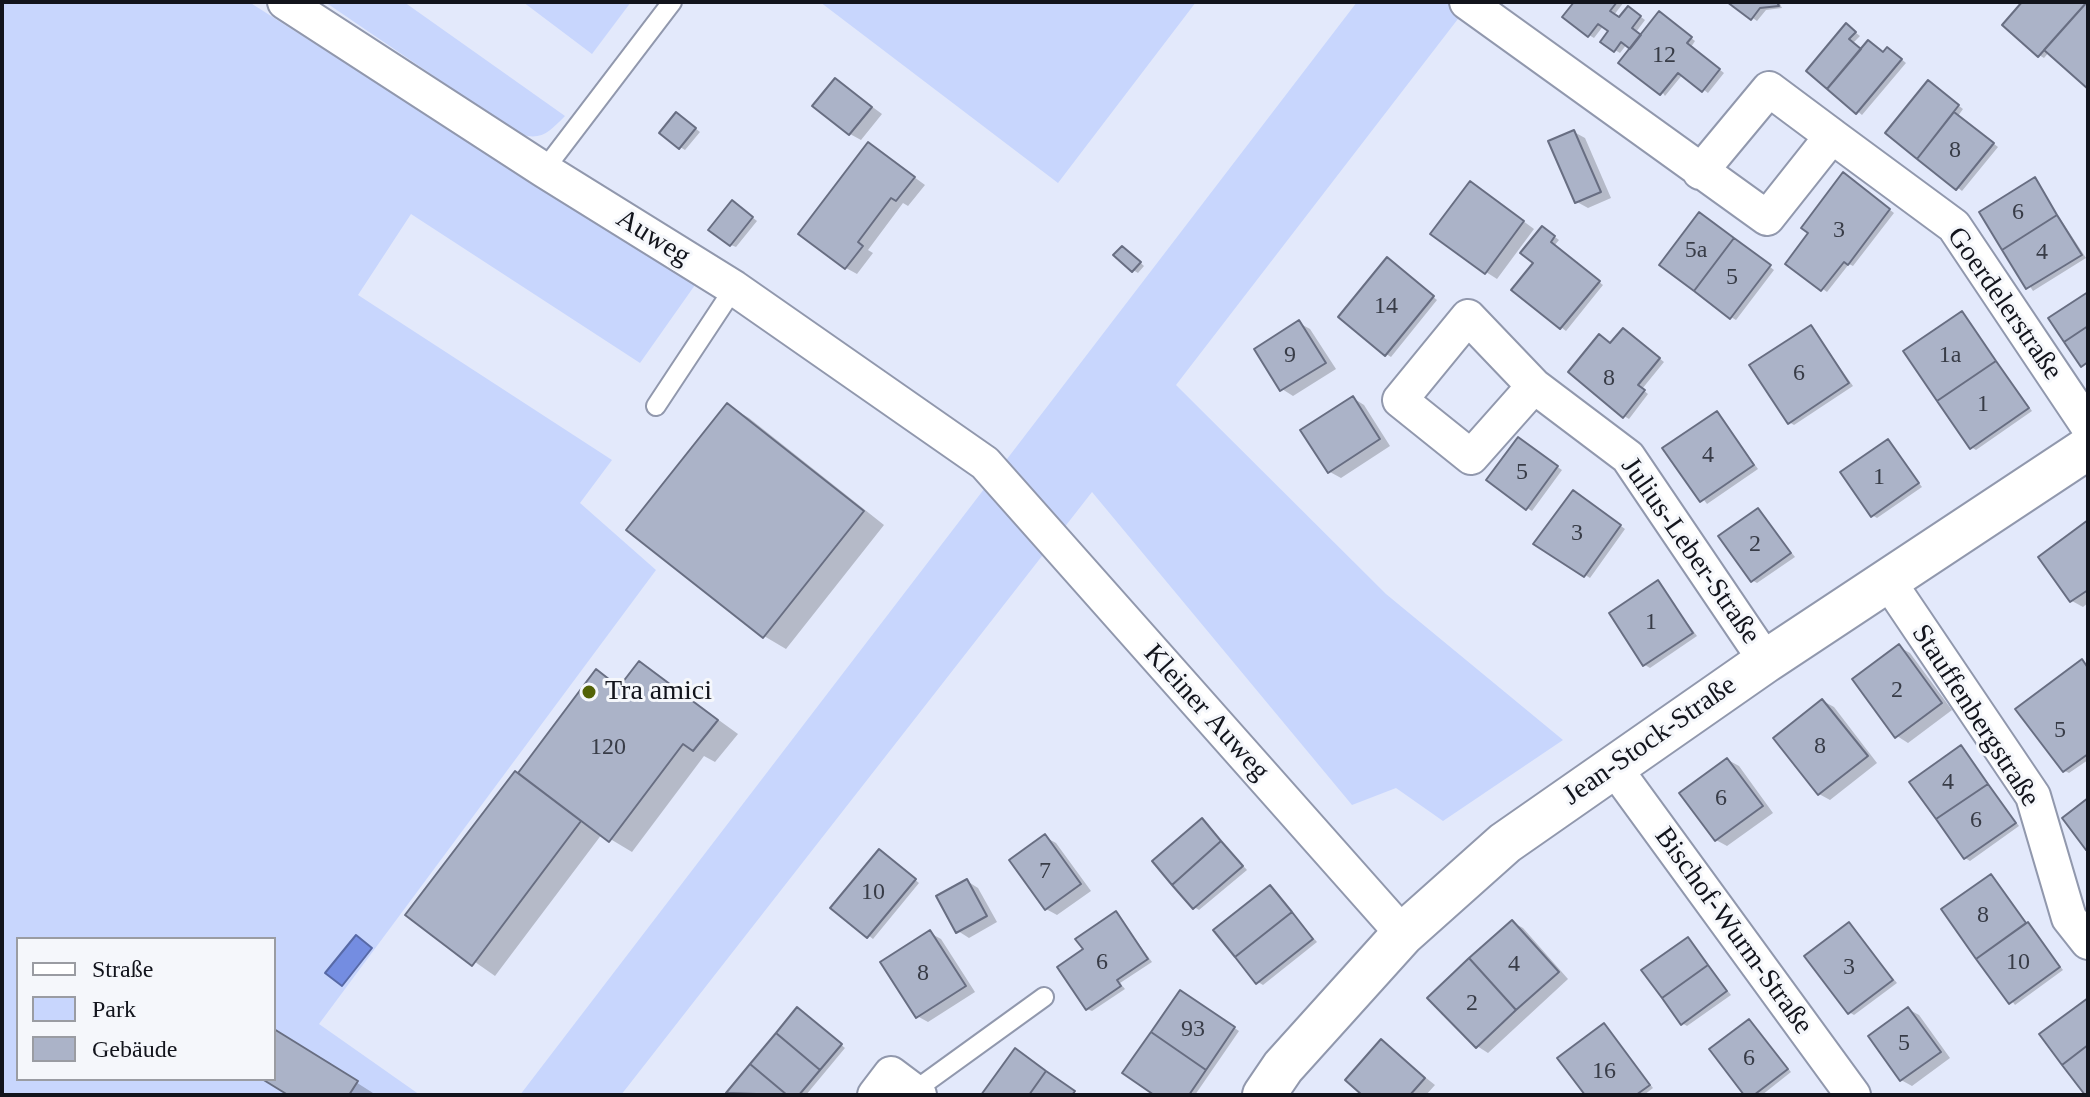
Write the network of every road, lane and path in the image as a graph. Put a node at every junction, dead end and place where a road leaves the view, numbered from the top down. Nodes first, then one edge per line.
1 (285, 2) edge
2 (672, 2) edge
3 (1467, 2) edge
4 (1832, 136) junction
5 (544, 170) junction
6 (1700, 172) junction
7 (734, 288) junction
8 (1534, 386) dead end
9 (656, 406) dead end
10 (2088, 426) edge
11 (2088, 448) edge
12 (1011, 489) joint
13 (1888, 581) junction
14 (1766, 661) junction
15 (1613, 766) junction
16 (1403, 934) junction
17 (2088, 942) edge
18 (1044, 997) dead end
19 (917, 1093) edge
20 (875, 1095) edge
21 (1264, 1095) edge
22 (1853, 1095) edge

1 - 5 street, Auweg
2 - 5 lane
3 - 6 street
4 - 6 street
4 - 6 street, Goerdelerstraße
4 - 10 street, Goerdelerstraße
5 - 7 street, Auweg
7 - 9 lane
7 - 12 street, Auweg
8 - 14 street, Julius-Leber-Straße
11 - 13 street, Jean-Stock-Straße
12 - 16 street, Kleiner Auweg
13 - 14 street, Jean-Stock-Straße
13 - 17 street, Stauffenbergstraße
14 - 15 street, Jean-Stock-Straße
15 - 16 street, Jean-Stock-Straße
15 - 22 street, Bischof-Wurm-Straße
16 - 21 street, Jean-Stock-Straße
18 - 19 lane
19 - 20 street

